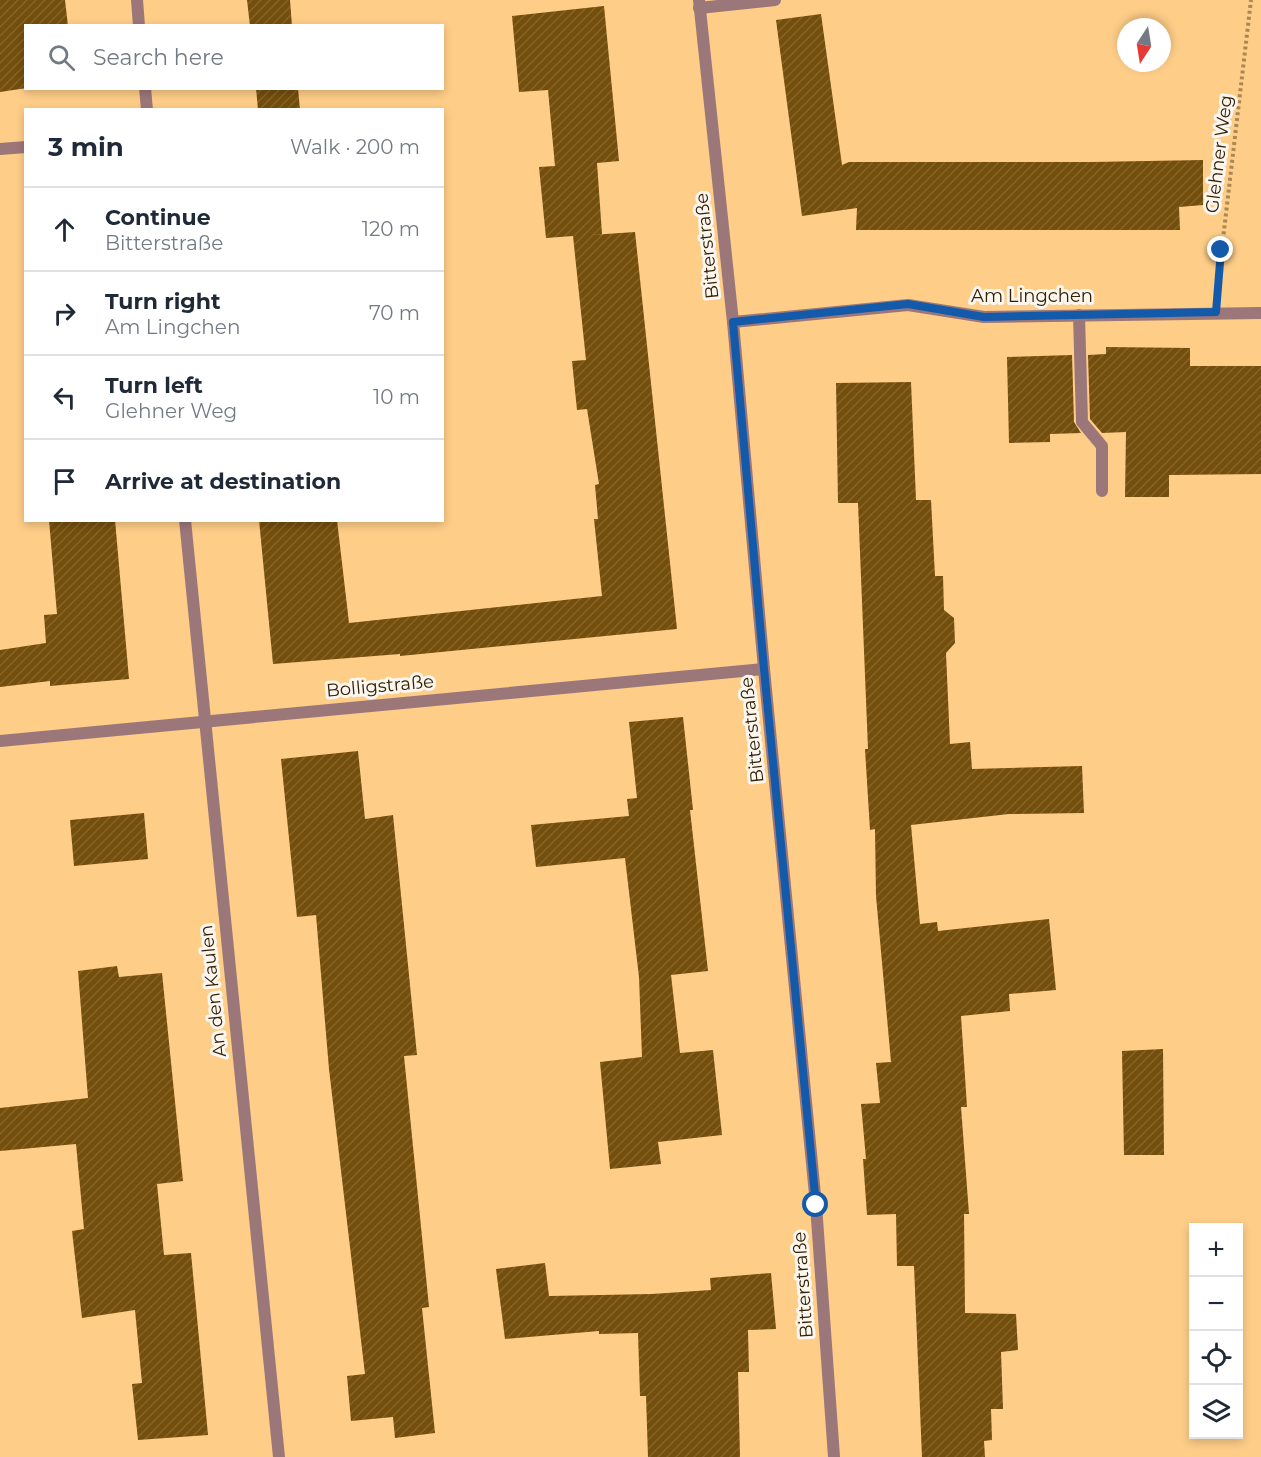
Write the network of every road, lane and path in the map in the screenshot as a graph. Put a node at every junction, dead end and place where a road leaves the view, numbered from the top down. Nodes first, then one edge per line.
1 (137, 0) edge
2 (775, 0) edge
3 (1251, 0) edge
4 (699, 4) edge
5 (139, 24) edge
6 (145, 90) edge
7 (147, 108) edge
8 (24, 147) edge
9 (0, 149) edge
10 (1216, 312) junction
11 (1261, 313) edge
12 (1079, 315) junction
13 (733, 322) junction
14 (1102, 491) dead end
15 (185, 522) edge
16 (764, 669) junction
17 (204, 720) junction
18 (0, 741) edge
19 (279, 1457) edge
20 (834, 1457) edge

1 - 5 street
2 - 4 street
3 - 10 path, Glehner Weg
4 - 13 street, Bitterstraße
6 - 7 street
8 - 9 street
10 - 11 street, Am Lingchen
10 - 12 street, Am Lingchen
12 - 13 street, Am Lingchen
12 - 14 street
13 - 16 street, Bitterstraße
15 - 17 street, An den Kaulen
16 - 17 street, Bolligstraße
16 - 20 street, Bitterstraße
17 - 18 street, Bolligstraße
17 - 19 street, An den Kaulen

